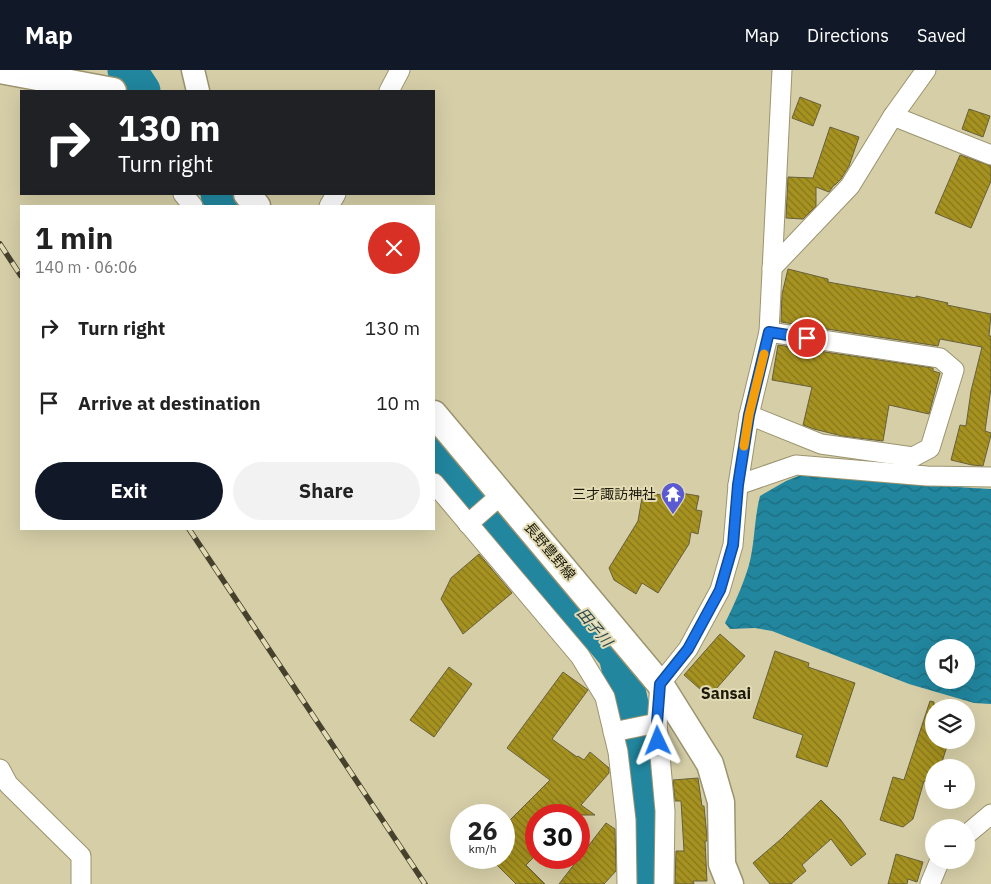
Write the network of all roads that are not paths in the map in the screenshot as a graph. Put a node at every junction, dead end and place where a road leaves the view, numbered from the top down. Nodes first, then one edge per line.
1 (0, 70) edge
2 (193, 70) edge
3 (400, 70) edge
4 (782, 70) edge
5 (926, 70) edge
6 (101, 90) edge
7 (198, 90) edge
8 (390, 90) edge
9 (893, 116) junction
10 (991, 155) edge
11 (184, 195) edge
12 (247, 195) edge
13 (193, 205) edge
14 (256, 205) edge
15 (772, 268) junction
16 (769, 332) junction
17 (435, 415) edge
18 (749, 415) junction
19 (991, 477) edge
20 (435, 484) edge
21 (738, 485) junction
22 (500, 496) junction
23 (470, 521) junction
24 (660, 684) junction
25 (656, 724) junction
26 (614, 732) junction
27 (0, 769) edge
28 (991, 814) edge
29 (975, 827) edge
30 (936, 869) edge
31 (81, 884) edge
32 (626, 884) edge
33 (664, 884) edge
34 (730, 884) edge
35 (930, 884) edge

1 - 6 main road
2 - 7 street
3 - 8 street
4 - 15 street
5 - 9 street
9 - 10 street
9 - 15 street
11 - 13 street
12 - 14 main road
15 - 16 street
16 - 18 street
16 - 18 street
17 - 22 main road, 長野豊野線
18 - 21 street
19 - 21 street
20 - 23 street
21 - 24 street
22 - 23 street
22 - 24 main road, 長野豊野線
23 - 26 street
24 - 25 street
24 - 34 main road, 長野豊野線
25 - 26 street
25 - 33 street
26 - 32 street
27 - 31 street
28 - 29 street
30 - 35 street

